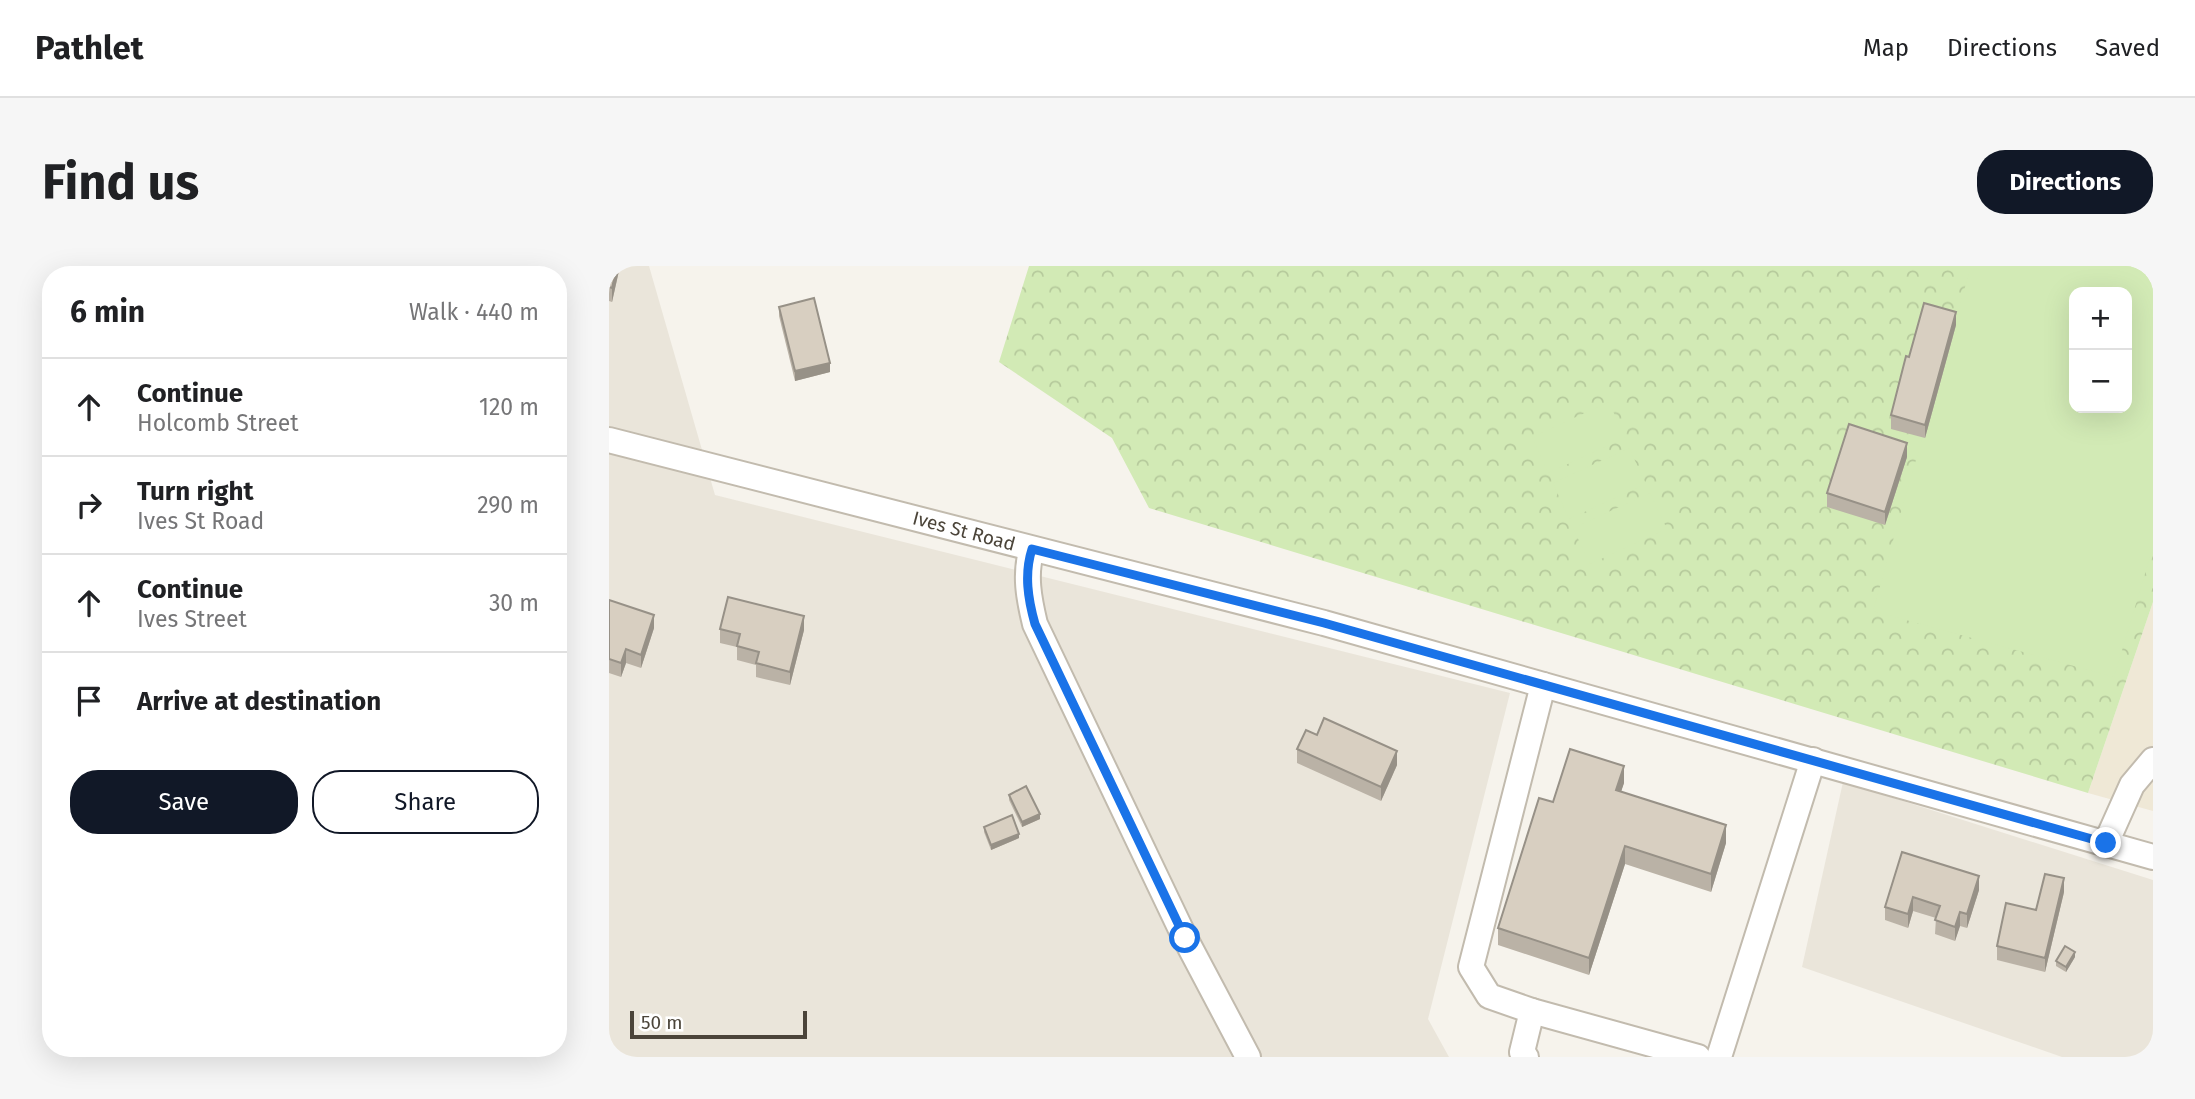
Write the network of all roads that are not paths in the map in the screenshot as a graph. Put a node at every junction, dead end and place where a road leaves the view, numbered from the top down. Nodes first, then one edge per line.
1 (609, 440) edge
2 (1032, 549) junction
3 (1543, 685) junction
4 (2153, 760) edge
5 (1813, 761) junction
6 (2106, 843) junction
7 (2153, 857) edge
8 (1532, 1011) junction
9 (1248, 1057) edge
10 (1526, 1057) edge
11 (1698, 1057) edge
12 (1719, 1057) edge

1 - 2 street, Ives St Road
2 - 3 street, Ives St Road
2 - 9 street
3 - 5 street, Ives St Road
3 - 8 street
4 - 6 street
5 - 6 street, Ives St Road
5 - 12 street
6 - 7 street, Ives St Road
8 - 10 street
8 - 11 street

